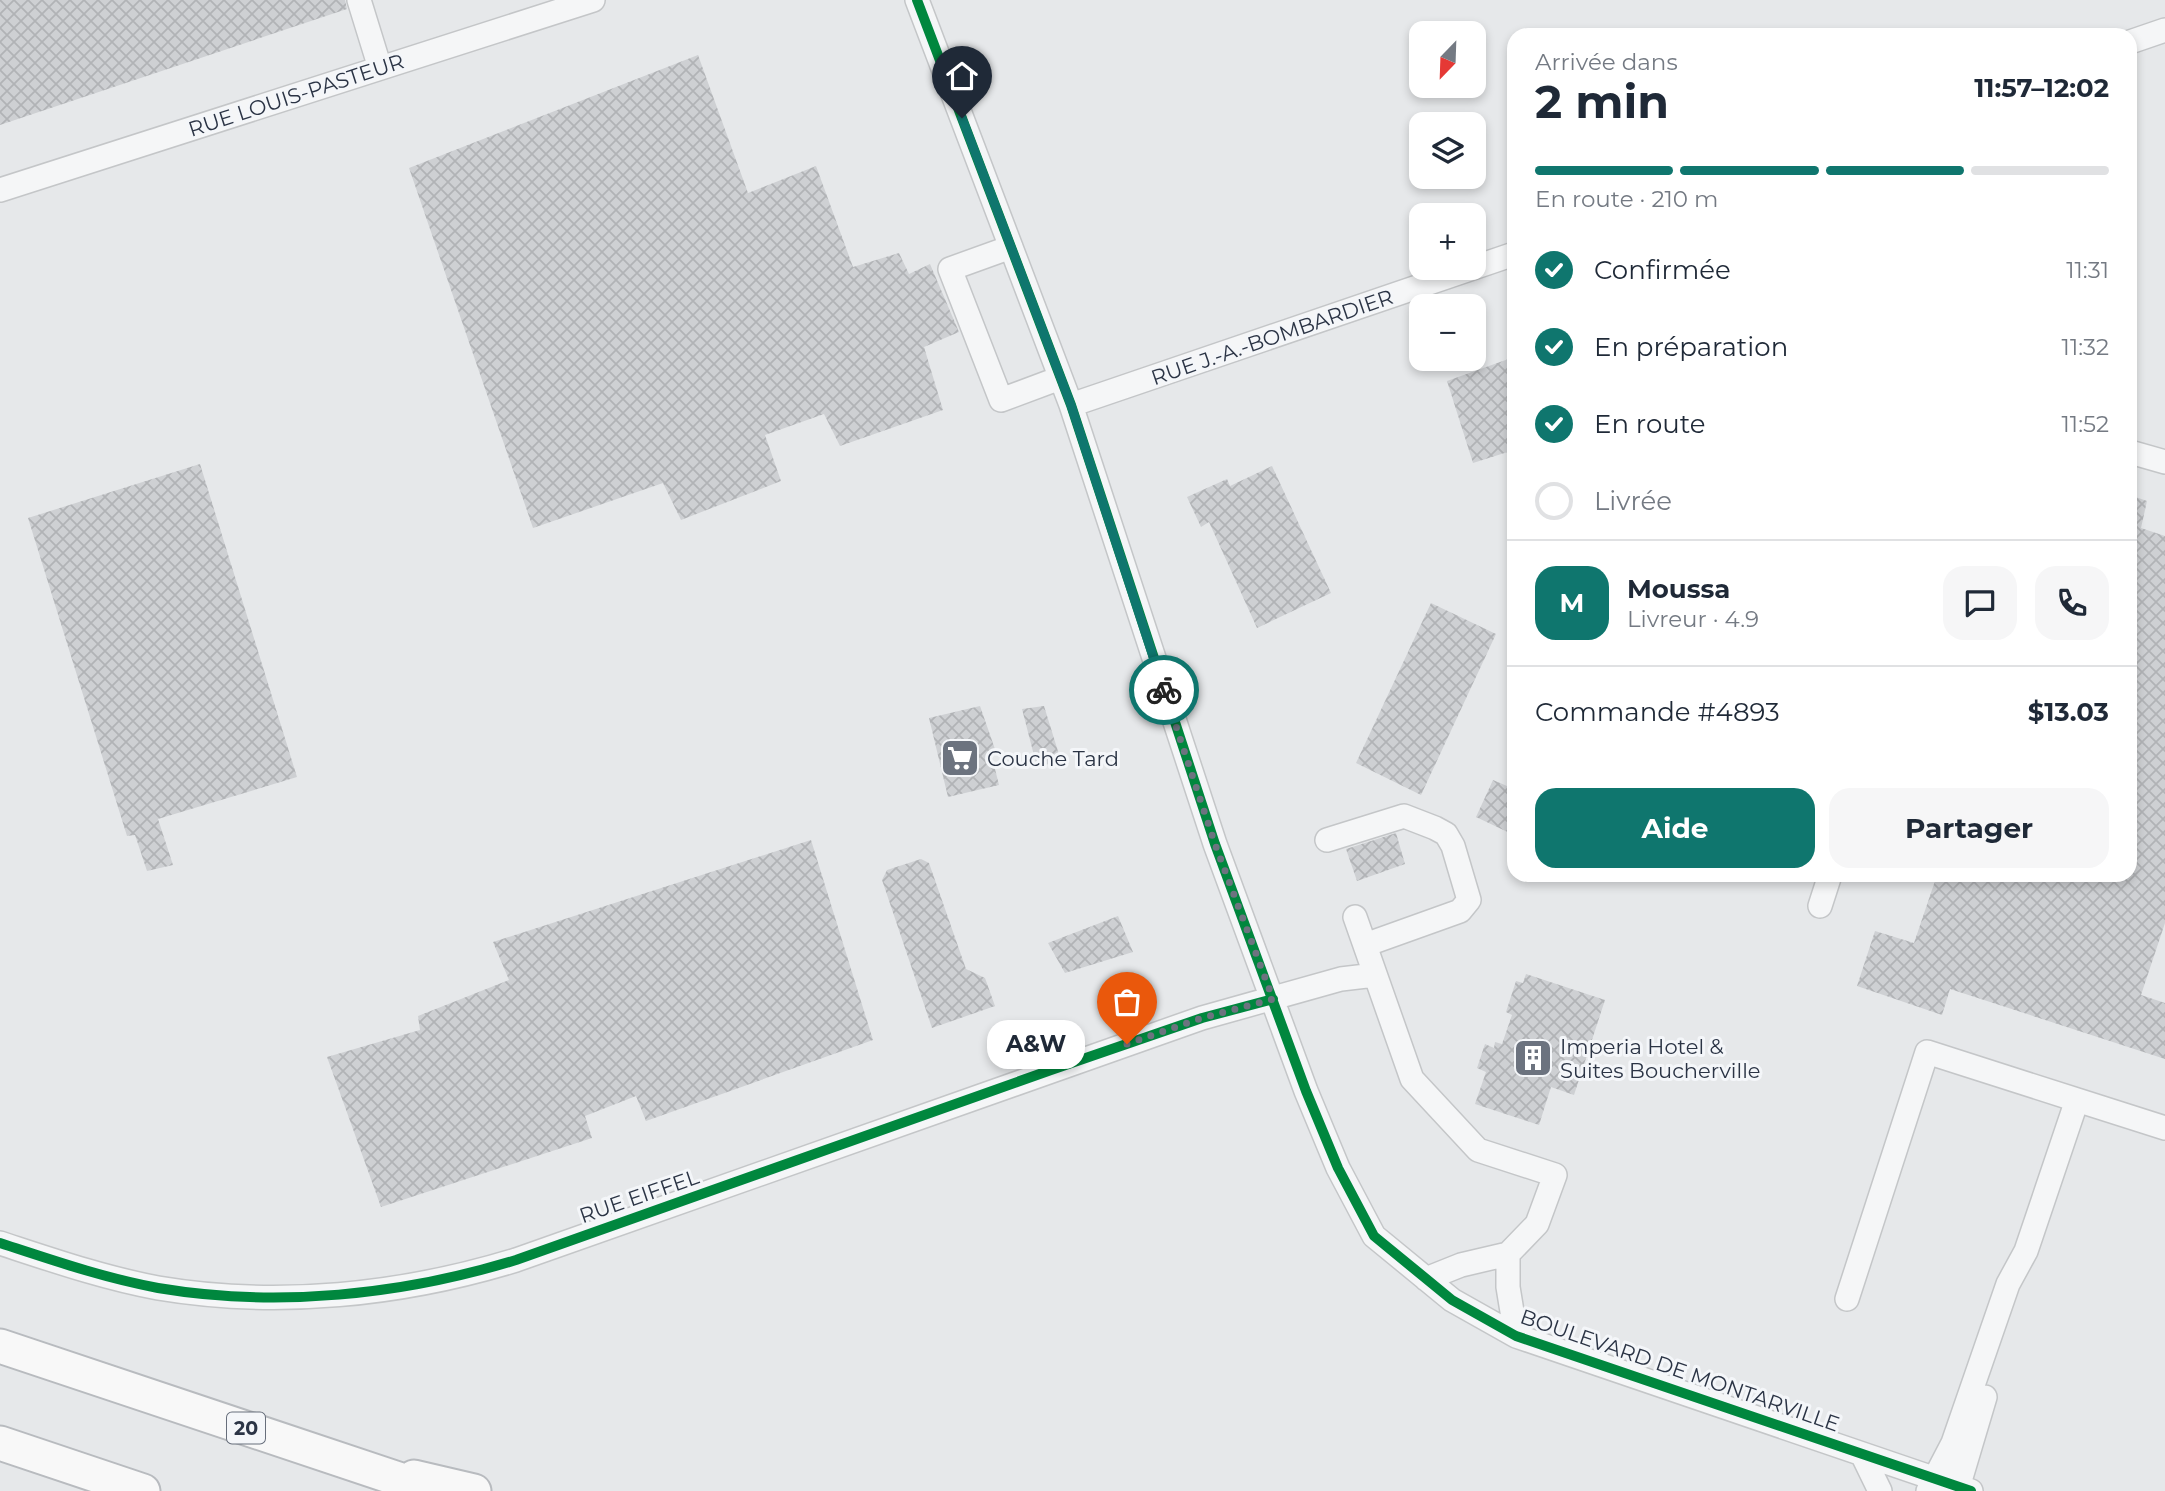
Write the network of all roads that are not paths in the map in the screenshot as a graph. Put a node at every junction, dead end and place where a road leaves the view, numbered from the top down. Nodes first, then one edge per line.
1 (359, 0) edge
2 (593, 0) edge
3 (917, 0) edge
4 (2165, 30) edge
5 (2137, 40) edge
6 (380, 68) junction
7 (0, 190) edge
8 (1011, 247) junction
9 (1507, 256) edge
10 (1060, 378) junction
11 (1071, 405) junction
12 (2137, 454) edge
13 (2165, 462) edge
14 (1326, 840) dead end
15 (1827, 882) edge
16 (1820, 906) dead end
17 (1354, 917) dead end
18 (1365, 945) junction
19 (1375, 975) junction
20 (1273, 999) junction
21 (2077, 1100) junction
22 (2165, 1128) edge
23 (0, 1242) edge
24 (2026, 1251) junction
25 (1507, 1254) junction
26 (1426, 1279) junction
27 (1847, 1299) dead end
28 (1516, 1336) junction
29 (0, 1346) edge
30 (0, 1443) edge
31 (1862, 1454) junction
32 (340, 1459) junction
33 (1931, 1485) edge
34 (1962, 1490) edge
35 (143, 1491) edge
36 (434, 1491) edge
37 (474, 1491) edge
38 (1880, 1491) edge

1 - 6 street
2 - 6 street, RUE LOUIS-PASTEUR
3 - 8 street, BOULEVARD DE MONTARVILLE
4 - 5 street
6 - 7 street, RUE LOUIS-PASTEUR
8 - 10 street, BOULEVARD DE MONTARVILLE
8 - 10 street
9 - 11 street, RUE J.-A.-BOMBARDIER
10 - 11 street, BOULEVARD DE MONTARVILLE
11 - 20 street, BOULEVARD DE MONTARVILLE
12 - 13 street
14 - 18 street
15 - 16 street
17 - 18 street
18 - 19 street
19 - 20 street, RUE EIFFEL
19 - 25 street
20 - 23 street, RUE EIFFEL
20 - 26 street, BOULEVARD DE MONTARVILLE
21 - 22 street
21 - 24 street
21 - 27 street
24 - 33 street
24 - 34 street
25 - 26 street
25 - 28 street
26 - 28 street, BOULEVARD DE MONTARVILLE
28 - 31 street, BOULEVARD DE MONTARVILLE
29 - 32 highway, 20
30 - 35 highway
31 - 33 street, BOULEVARD DE MONTARVILLE
31 - 38 street
32 - 36 highway, 20
32 - 37 highway
33 - 34 street, BOULEVARD DE MONTARVILLE

